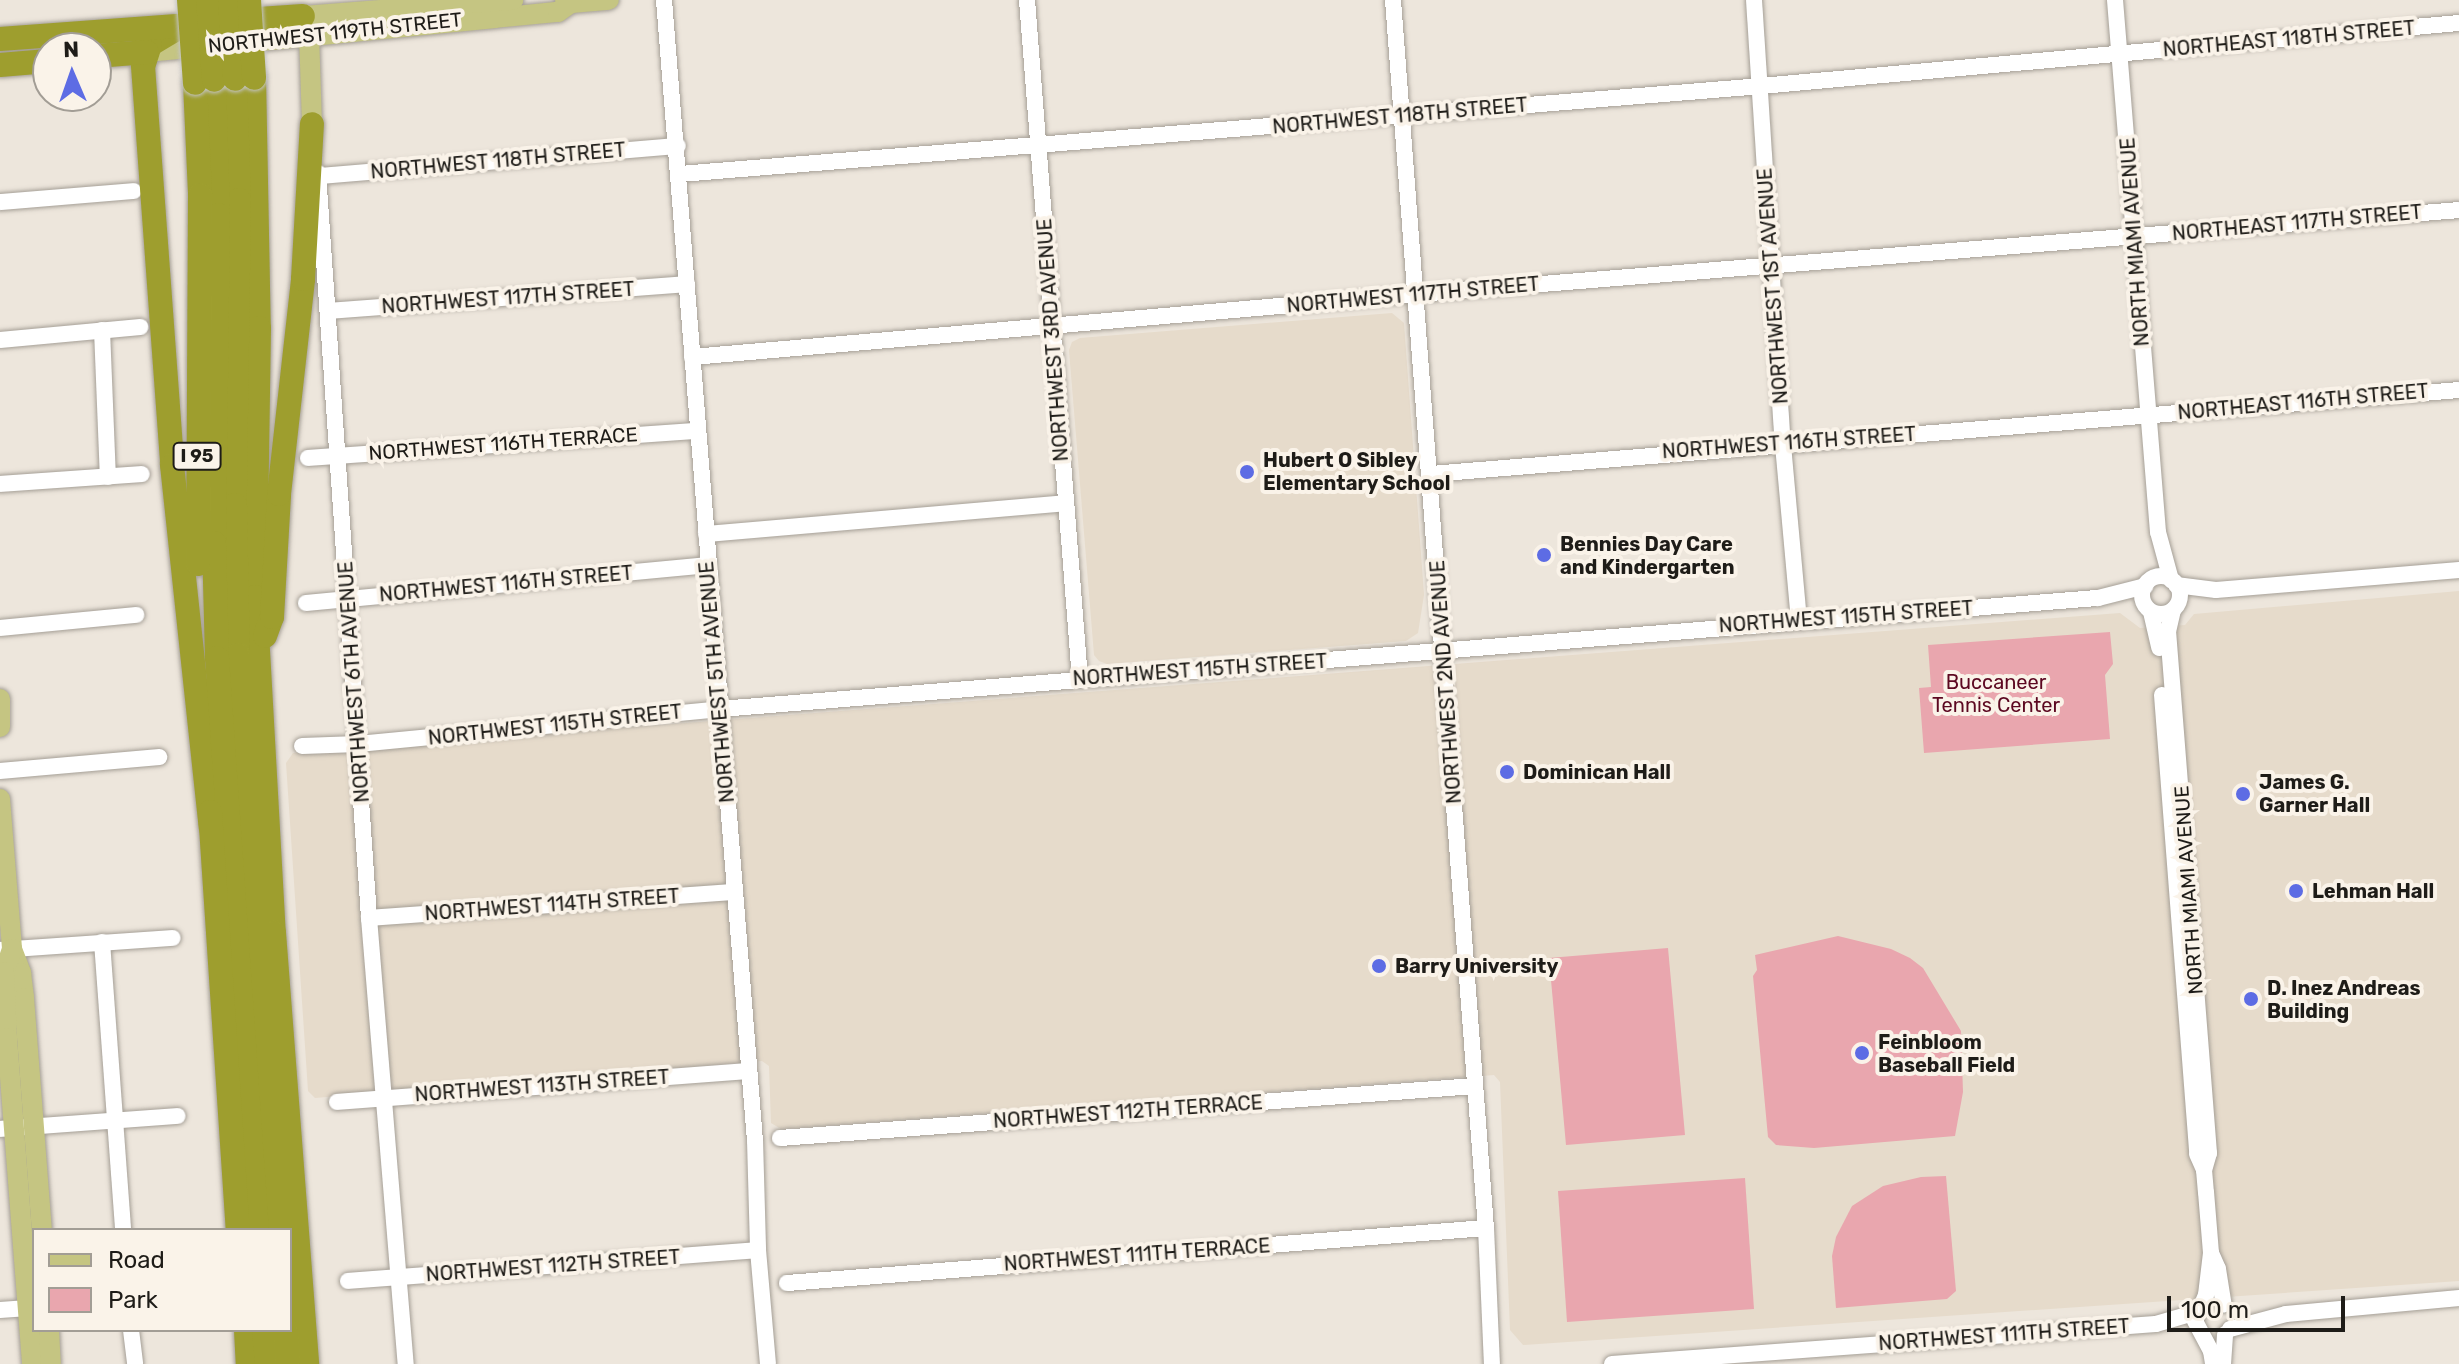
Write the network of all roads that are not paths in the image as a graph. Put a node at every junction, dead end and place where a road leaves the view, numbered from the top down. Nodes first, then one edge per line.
1 (189, 0) edge
2 (208, 0) edge
3 (230, 0) edge
4 (249, 0) edge
5 (513, 0) edge
6 (609, 0) edge
7 (664, 0) edge
8 (1027, 0) edge
9 (1393, 0) edge
10 (1754, 0) edge
11 (2115, 0) edge
12 (568, 2) edge
13 (304, 17) edge
14 (2459, 23) edge
15 (183, 25) junction
16 (0, 39) edge
17 (147, 52) junction
18 (112, 55) edge
19 (2120, 55) junction
20 (32, 62) edge
21 (0, 65) edge
22 (225, 80) junction
23 (1761, 86) junction
24 (1403, 115) junction
25 (312, 124) junction
26 (678, 146) junction
27 (1038, 147) junction
28 (680, 174) junction
29 (319, 176) junction
30 (134, 191) dead end
31 (0, 202) edge
32 (2459, 210) edge
33 (2135, 236) junction
34 (1771, 267) junction
35 (687, 284) junction
36 (1418, 294) junction
37 (329, 311) junction
38 (1053, 325) junction
39 (140, 327) dead end
40 (102, 330) junction
41 (0, 340) edge
42 (692, 357) junction
43 (2459, 390) edge
44 (2148, 414) junction
45 (697, 431) junction
46 (1783, 445) junction
47 (340, 455) junction
48 (308, 458) dead end
49 (142, 474) dead end
50 (1431, 474) junction
51 (108, 477) junction
52 (0, 484) edge
53 (1066, 503) junction
54 (2158, 532) junction
55 (706, 534) junction
56 (706, 565) junction
57 (2459, 570) edge
58 (2174, 582) junction
59 (2147, 583) junction
60 (2216, 590) junction
61 (2098, 598) junction
62 (348, 600) junction
63 (306, 603) dead end
64 (2176, 607) junction
65 (2149, 610) junction
66 (136, 615) dead end
67 (1799, 621) junction
68 (0, 628) edge
69 (1443, 651) junction
70 (258, 654) junction
71 (1080, 680) junction
72 (0, 699) edge
73 (720, 709) junction
74 (0, 727) edge
75 (358, 744) junction
76 (302, 746) dead end
77 (159, 757) dead end
78 (0, 771) edge
79 (0, 799) edge
80 (2177, 812) junction
81 (211, 829) junction
82 (735, 892) junction
83 (369, 918) junction
84 (173, 938) dead end
85 (102, 942) junction
86 (6, 950) edge
87 (747, 1071) junction
88 (1475, 1086) junction
89 (387, 1098) junction
90 (337, 1102) dead end
91 (178, 1116) dead end
92 (115, 1122) junction
93 (16, 1128) edge
94 (780, 1138) dead end
95 (32, 1227) edge
96 (123, 1228) edge
97 (238, 1228) edge
98 (257, 1228) edge
99 (278, 1228) edge
100 (1486, 1228) junction
101 (758, 1250) junction
102 (2211, 1253) junction
103 (400, 1277) junction
104 (348, 1281) dead end
105 (787, 1283) dead end
106 (2459, 1298) edge
107 (28, 1308) junction
108 (2226, 1308) junction
109 (2199, 1309) junction
110 (0, 1310) edge
111 (2286, 1314) junction
112 (2156, 1324) junction
113 (49, 1332) edge
114 (131, 1332) edge
115 (246, 1332) edge
116 (264, 1332) edge
117 (286, 1332) edge
118 (2228, 1332) junction
119 (2202, 1335) junction
120 (32, 1364) edge
121 (51, 1364) edge
122 (135, 1364) edge
123 (248, 1364) edge
124 (267, 1364) edge
125 (288, 1364) edge
126 (307, 1364) edge
127 (406, 1364) edge
128 (768, 1364) edge
129 (1492, 1364) edge
130 (1612, 1364) edge
131 (2213, 1364) edge
132 (2223, 1364) edge

1 - 22 highway, I 95, bridge
2 - 22 highway, bridge
3 - 22 highway, bridge
4 - 22 highway, I 95, bridge
5 - 13 main road, NORTHWEST 119TH STREET
6 - 12 main road, NORTHWEST 119TH STREET
7 - 26 street, NORTHWEST 5TH AVENUE
8 - 27 street, NORTHWEST 3RD AVENUE
9 - 24 street, NORTHWEST 2ND AVENUE
10 - 23 street, NORTHWEST 1ST AVENUE
11 - 19 street, NORTH MIAMI AVENUE
12 - 13 main road, NORTHWEST 119TH STREET
13 - 15 highway, NORTHWEST 119TH STREET
13 - 17 main road, NORTHWEST 119TH STREET
13 - 25 main road, NORTHWEST 6TH AVENUE
14 - 19 street, NORTHEAST 118TH STREET
15 - 16 highway, NORTHWEST 119TH STREET
15 - 17 highway
17 - 18 highway, NORTHWEST 119TH STREET
17 - 81 highway
19 - 23 street, NORTHWEST 118TH STREET
19 - 33 street, NORTH MIAMI AVENUE
20 - 21 highway
22 - 70 highway, I 95
22 - 81 highway, I 95
22 - 98 highway
22 - 99 highway
23 - 24 street, NORTHWEST 118TH STREET
23 - 34 street, NORTHWEST 1ST AVENUE
24 - 27 street, NORTHWEST 118TH STREET
24 - 36 street, NORTHWEST 2ND AVENUE
25 - 29 street, NORTHWEST 6TH AVENUE
25 - 70 highway
26 - 28 street, NORTHWEST 5TH AVENUE
26 - 29 street, NORTHWEST 118TH STREET
27 - 28 street, NORTHWEST 118TH STREET
27 - 38 street, NORTHWEST 3RD AVENUE
28 - 35 street, NORTHWEST 5TH AVENUE
29 - 37 street, NORTHWEST 6TH AVENUE
30 - 31 street
32 - 33 street, NORTHEAST 117TH STREET
33 - 34 street, NORTHWEST 117TH STREET
33 - 44 street, NORTH MIAMI AVENUE
34 - 36 street, NORTHWEST 117TH STREET
34 - 46 street, NORTHWEST 1ST AVENUE
35 - 37 street, NORTHWEST 117TH STREET
35 - 42 street, NORTHWEST 5TH AVENUE
36 - 38 street, NORTHWEST 117TH STREET
36 - 50 street, NORTHWEST 2ND AVENUE
37 - 47 street, NORTHWEST 6TH AVENUE
38 - 42 street, NORTHWEST 117TH STREET
38 - 53 street, NORTHWEST 3RD AVENUE
39 - 40 street
40 - 41 street
40 - 51 street
42 - 45 street, NORTHWEST 5TH AVENUE
43 - 44 street, NORTHEAST 116TH STREET
44 - 46 street, NORTHWEST 116TH STREET
44 - 54 street, NORTH MIAMI AVENUE
45 - 47 street, NORTHWEST 116TH TERRACE
45 - 55 street, NORTHWEST 5TH AVENUE
46 - 50 street, NORTHWEST 116TH STREET
46 - 67 street, NORTHWEST 1ST AVENUE
47 - 48 street, NORTHWEST 116TH TERRACE
47 - 62 street, NORTHWEST 6TH AVENUE
49 - 51 street
50 - 69 street, NORTHWEST 2ND AVENUE
51 - 52 street
53 - 55 street
53 - 71 street, NORTHWEST 3RD AVENUE
54 - 58 street, NORTH MIAMI AVENUE
54 - 59 street, NORTH MIAMI AVENUE
55 - 56 street, NORTHWEST 5TH AVENUE
56 - 62 street, NORTHWEST 116TH STREET
56 - 73 street, NORTHWEST 5TH AVENUE
57 - 60 street
58 - 59 street
58 - 60 street
58 - 64 street
59 - 61 street
59 - 65 street
60 - 64 street
61 - 65 street
61 - 67 street, NORTHWEST 115TH STREET
62 - 63 street, NORTHWEST 116TH STREET
62 - 75 street, NORTHWEST 6TH AVENUE
64 - 65 street
64 - 80 street, NORTH MIAMI AVENUE
65 - 80 street, NORTH MIAMI AVENUE
66 - 68 street
67 - 69 street, NORTHWEST 115TH STREET
69 - 71 street, NORTHWEST 115TH STREET
69 - 88 street, NORTHWEST 2ND AVENUE
70 - 126 highway, I 95
71 - 73 street, NORTHWEST 115TH STREET
72 - 74 main road
73 - 75 street, NORTHWEST 115TH STREET
73 - 82 street, NORTHWEST 5TH AVENUE
75 - 76 street, NORTHWEST 115TH STREET
75 - 83 street, NORTHWEST 6TH AVENUE
77 - 78 street
79 - 86 main road
80 - 102 street, NORTH MIAMI AVENUE
81 - 97 highway, I 95
82 - 83 street, NORTHWEST 114TH STREET
82 - 87 street, NORTHWEST 5TH AVENUE
83 - 89 street, NORTHWEST 6TH AVENUE
84 - 85 street
85 - 86 street
85 - 92 street
86 - 93 main road
87 - 89 street, NORTHWEST 113TH STREET
87 - 101 street, NORTHWEST 5TH AVENUE
88 - 94 street, NORTHWEST 112TH TERRACE
88 - 100 street, NORTHWEST 2ND AVENUE
89 - 90 street, NORTHWEST 113TH STREET
89 - 103 street, NORTHWEST 6TH AVENUE
91 - 92 street
92 - 93 street
92 - 96 street
93 - 95 main road
95 - 107 main road
100 - 105 street, NORTHWEST 111TH TERRACE
100 - 129 street, NORTHWEST 2ND AVENUE
101 - 103 street, NORTHWEST 112TH STREET
101 - 128 street, NORTHWEST 5TH AVENUE
102 - 108 street, NORTH MIAMI AVENUE
102 - 109 street, NORTH MIAMI AVENUE
103 - 104 street, NORTHWEST 112TH STREET
103 - 127 street, NORTHWEST 6TH AVENUE
106 - 111 street
107 - 110 street
107 - 120 main road
108 - 109 street
108 - 111 street
108 - 118 street
109 - 112 street, NORTHWEST 111TH STREET
109 - 119 street
111 - 118 street
112 - 119 street, NORTHWEST 111TH STREET
112 - 130 street, NORTHWEST 111TH STREET
113 - 121 main road
114 - 122 street
115 - 123 highway
116 - 124 highway
117 - 125 highway
118 - 119 street
118 - 132 street
119 - 131 street

